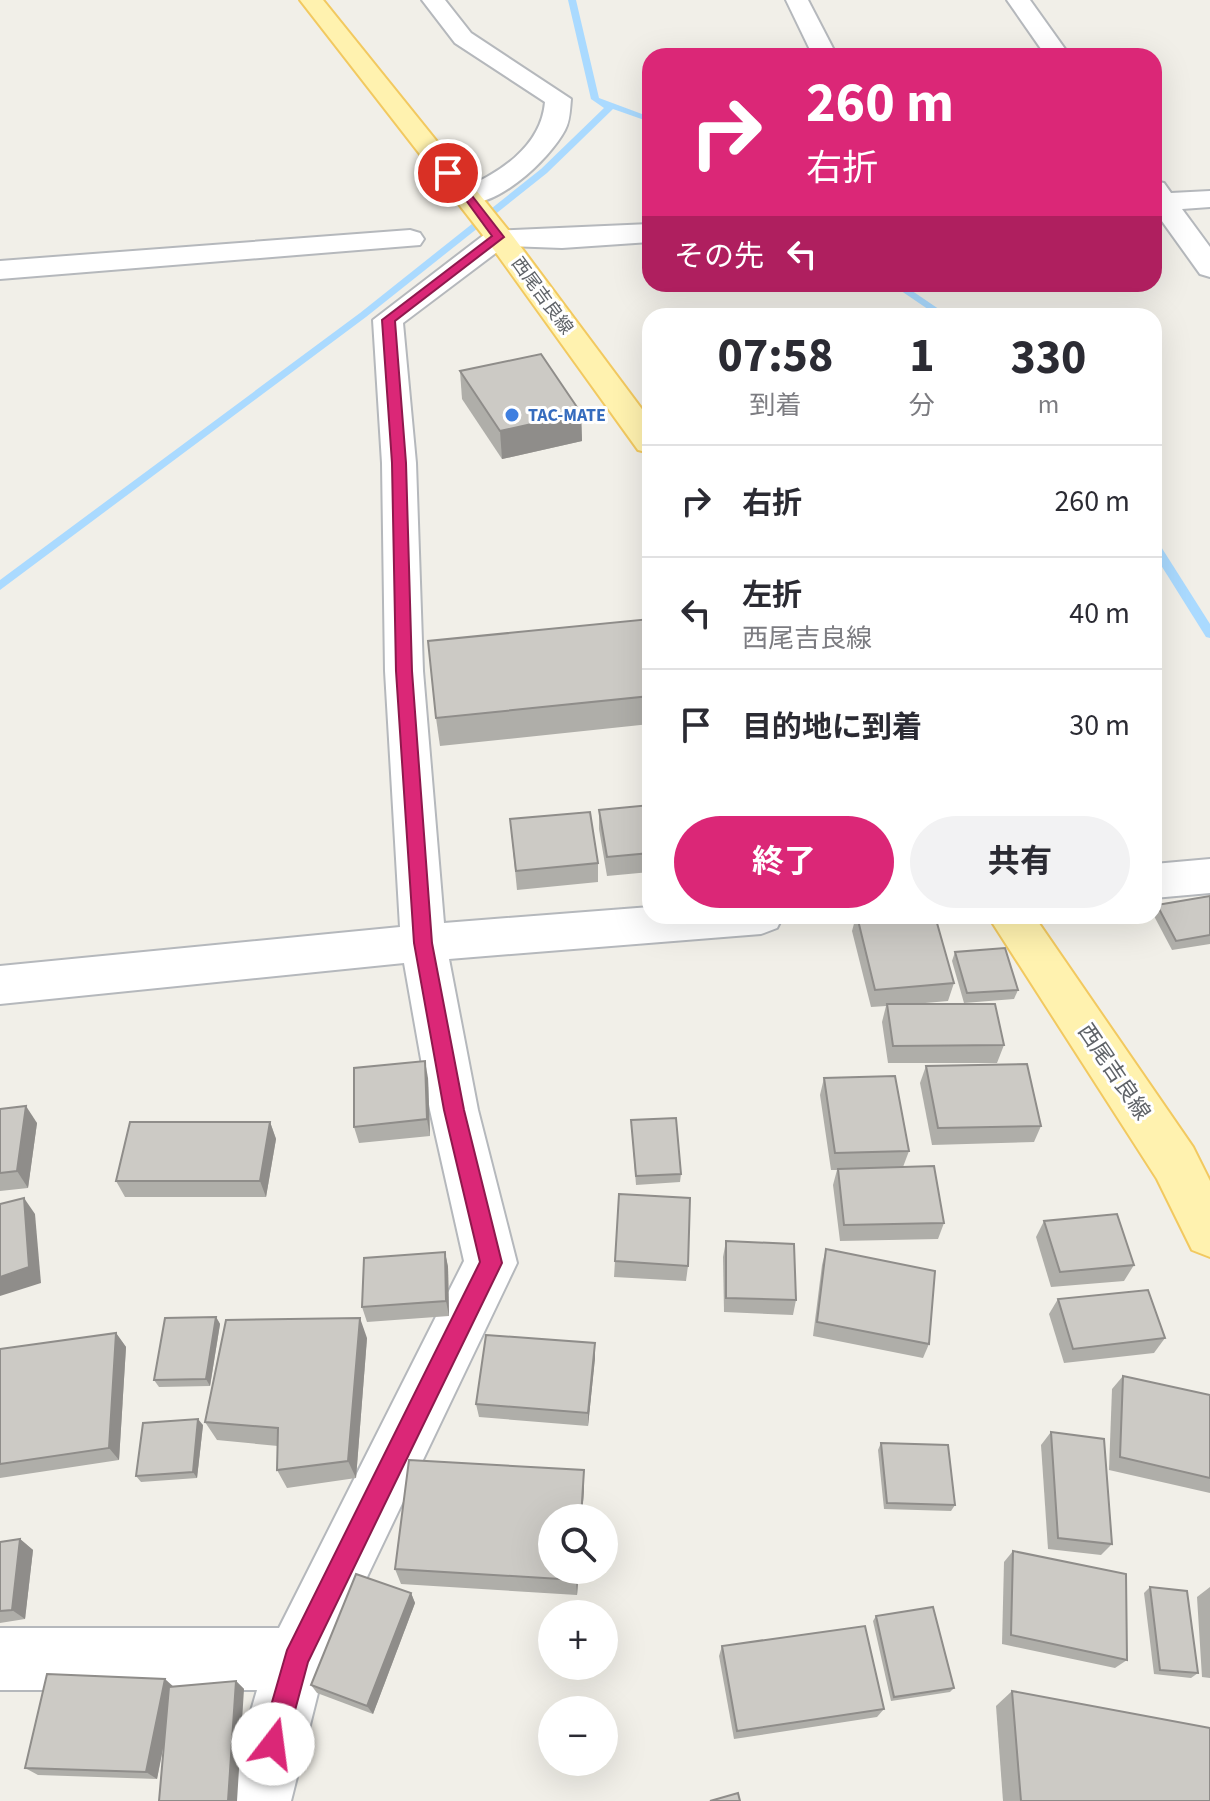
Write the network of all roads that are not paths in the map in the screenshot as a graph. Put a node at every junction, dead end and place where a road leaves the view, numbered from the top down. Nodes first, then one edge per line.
1 (311, 0) edge
2 (433, 0) edge
3 (797, 0) edge
4 (1018, 0) edge
5 (821, 48) edge
6 (1052, 48) edge
7 (1162, 198) edge
8 (1210, 199) edge
9 (1162, 205) edge
10 (480, 213) junction
11 (642, 234) edge
12 (410, 239) dead end
13 (1210, 268) edge
14 (0, 270) edge
15 (642, 432) edge
16 (1210, 876) edge
17 (1162, 880) edge
18 (661, 924) edge
19 (1015, 924) edge
20 (423, 943) junction
21 (0, 985) edge
22 (1210, 1233) edge
23 (0, 1659) edge
24 (296, 1659) junction
25 (258, 1801) edge

1 - 10 main road, 西尾吉良線
2 - 10 street
3 - 5 street
4 - 6 street
7 - 8 street
9 - 13 street
10 - 11 street
10 - 15 main road, 西尾吉良線
10 - 20 street
12 - 14 street
16 - 17 street
18 - 20 street
19 - 22 main road, 西尾吉良線
20 - 21 street
20 - 24 street
23 - 24 street
24 - 25 street

